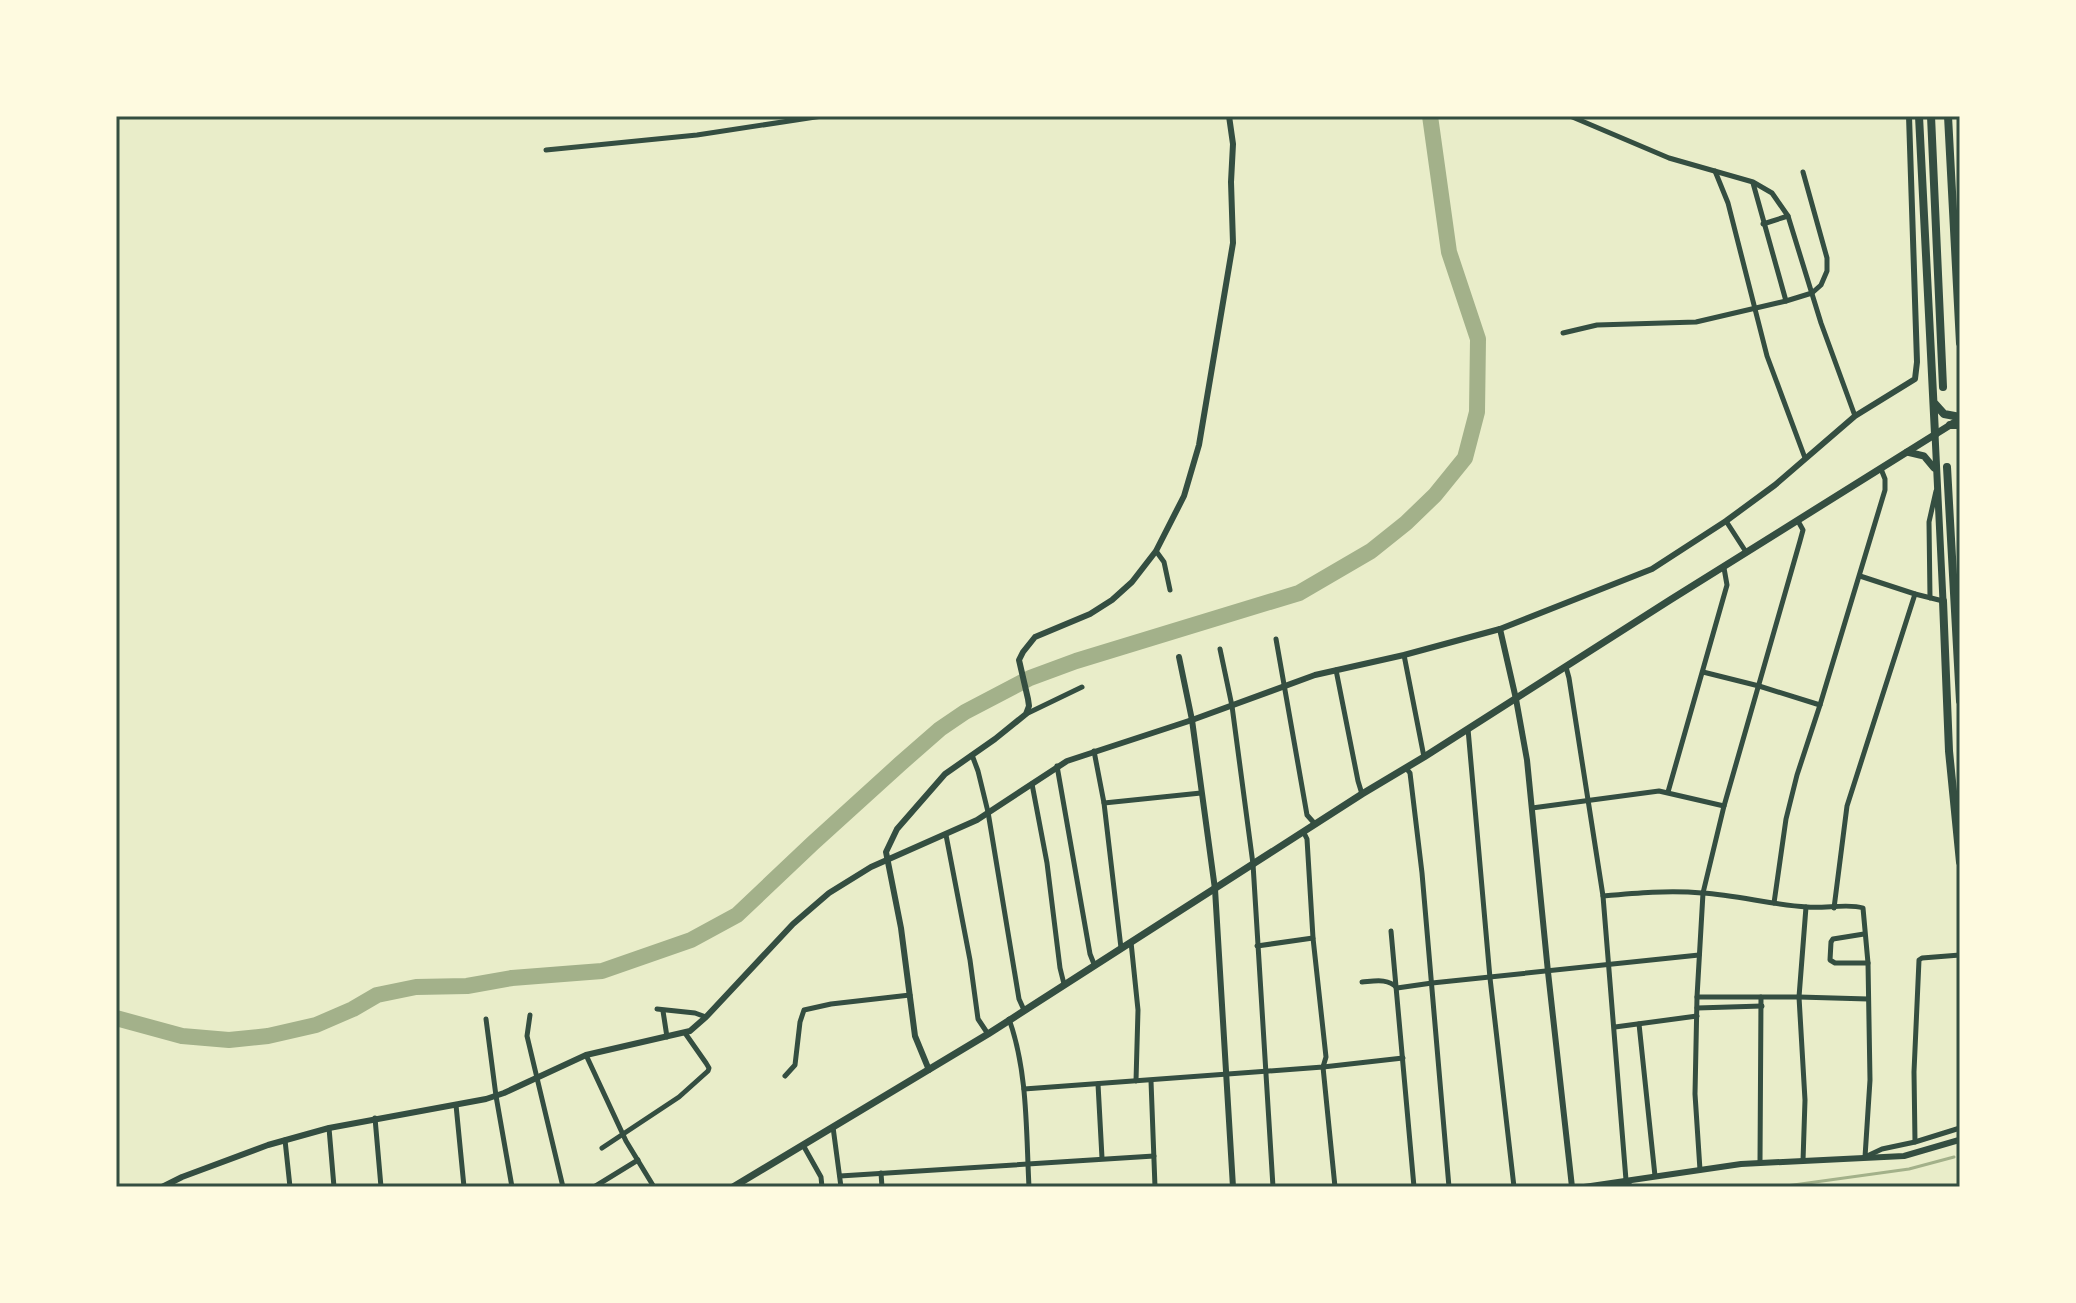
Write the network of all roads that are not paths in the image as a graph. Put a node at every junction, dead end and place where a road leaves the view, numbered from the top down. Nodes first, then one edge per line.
1 (822, 116) edge
2 (1229, 116) edge
3 (1570, 116) edge
4 (1909, 116) edge
5 (1919, 116) edge
6 (1931, 116) edge
7 (1948, 116) edge
8 (546, 150) dead end
9 (1715, 171) junction
10 (1803, 172) dead end
11 (1753, 182) junction
12 (1788, 216) junction
13 (1763, 224) junction
14 (1812, 293) junction
15 (1786, 301) junction
16 (1755, 309) junction
17 (1563, 333) dead end
18 (1960, 343) edge
19 (1943, 387) dead end
20 (1934, 399) junction
21 (1855, 416) junction
22 (1958, 421) edge
23 (1935, 434) junction
24 (1907, 452) junction
25 (1805, 458) junction
26 (1947, 467) dead end
27 (1881, 469) junction
28 (1936, 473) junction
29 (1937, 489) junction
30 (1726, 521) junction
31 (1798, 521) junction
32 (1156, 551) junction
33 (1747, 553) junction
34 (1724, 568) junction
35 (1860, 576) junction
36 (1170, 590) dead end
37 (1915, 594) junction
38 (1930, 598) junction
39 (1943, 601) junction
40 (1500, 629) junction
41 (1276, 639) dead end
42 (1220, 649) dead end
43 (1404, 655) junction
44 (1179, 657) dead end
45 (1566, 667) junction
46 (1336, 670) junction
47 (1703, 672) junction
48 (1286, 686) junction
49 (1759, 686) junction
50 (1082, 687) dead end
51 (1516, 699) junction
52 (1960, 701) edge
53 (1820, 705) junction
54 (1232, 706) junction
55 (1026, 714) junction
56 (1192, 720) junction
57 (1468, 729) junction
58 (1094, 751) junction
59 (972, 755) junction
60 (1424, 757) junction
61 (1057, 766) junction
62 (1406, 768) junction
63 (1032, 782) junction
64 (1668, 792) junction
65 (1201, 793) junction
66 (1362, 794) junction
67 (1588, 801) junction
68 (1104, 803) junction
69 (1724, 806) junction
70 (1531, 808) junction
71 (988, 812) junction
72 (1315, 824) junction
73 (1304, 833) junction
74 (946, 835) junction
75 (886, 860) junction
76 (1960, 862) edge
77 (1253, 864) junction
78 (1215, 889) junction
79 (1703, 893) junction
80 (1603, 896) junction
81 (1774, 903) junction
82 (1806, 907) junction
83 (1834, 908) junction
84 (1391, 931) dead end
85 (1864, 934) junction
86 (1313, 938) junction
87 (1131, 941) junction
88 (1257, 946) junction
89 (1121, 948) junction
90 (1699, 955) junction
91 (1960, 955) edge
92 (1868, 963) junction
93 (1094, 964) junction
94 (1609, 966) junction
95 (1548, 972) junction
96 (1490, 978) junction
97 (1362, 982) dead end
98 (1432, 983) junction
99 (1064, 984) junction
100 (1397, 988) junction
101 (910, 995) junction
102 (1697, 997) junction
103 (1761, 997) junction
104 (1799, 997) junction
105 (1868, 999) junction
106 (1762, 1006) junction
107 (1697, 1008) junction
108 (1024, 1010) junction
109 (530, 1015) dead end
110 (1697, 1016) junction
111 (706, 1017) junction
112 (486, 1019) dead end
113 (1009, 1019) junction
114 (1639, 1024) junction
115 (1615, 1027) junction
116 (685, 1033) junction
117 (988, 1034) junction
118 (667, 1037) junction
119 (586, 1055) junction
120 (1403, 1058) junction
121 (1323, 1067) junction
122 (929, 1070) junction
123 (1265, 1071) junction
124 (1225, 1075) junction
125 (785, 1076) dead end
126 (536, 1078) junction
127 (1136, 1081) junction
128 (1151, 1081) junction
129 (1098, 1084) junction
130 (1024, 1089) junction
131 (496, 1096) junction
132 (456, 1105) junction
133 (375, 1118) junction
134 (832, 1126) junction
135 (329, 1128) junction
136 (1960, 1128) edge
137 (623, 1134) junction
138 (285, 1140) junction
139 (1959, 1140) edge
140 (1915, 1142) junction
141 (802, 1144) junction
142 (602, 1148) dead end
143 (1154, 1156) junction
144 (1865, 1157) junction
145 (1102, 1158) junction
146 (638, 1160) junction
147 (1803, 1161) junction
148 (1760, 1163) junction
149 (1028, 1164) junction
150 (1700, 1170) junction
151 (881, 1173) junction
152 (840, 1176) junction
153 (1655, 1176) junction
154 (1628, 1184) edge
155 (162, 1187) edge
156 (290, 1187) edge
157 (334, 1187) edge
158 (381, 1187) edge
159 (464, 1187) edge
160 (512, 1187) edge
161 (563, 1187) edge
162 (594, 1187) edge
163 (654, 1187) edge
164 (733, 1187) edge
165 (822, 1187) edge
166 (841, 1187) edge
167 (882, 1187) edge
168 (1029, 1187) edge
169 (1155, 1187) edge
170 (1233, 1187) edge
171 (1273, 1187) edge
172 (1335, 1187) edge
173 (1414, 1187) edge
174 (1449, 1187) edge
175 (1514, 1187) edge
176 (1572, 1187) edge
177 (1584, 1187) edge

1 - 8 street
2 - 32 street
3 - 9 street
4 - 21 street
5 - 20 highway
6 - 19 highway
7 - 18 highway
9 - 11 street
9 - 16 street
10 - 14 street
11 - 12 street
11 - 13 street
12 - 13 street
12 - 14 street
13 - 15 street
14 - 15 street
14 - 21 street
15 - 16 street
16 - 17 street
16 - 25 street
20 - 22 highway
20 - 23 highway
21 - 25 street
22 - 23 main road
23 - 24 main road
23 - 28 main road
24 - 27 main road
24 - 28 main road
25 - 30 street
26 - 52 highway
27 - 31 main road
27 - 35 street
28 - 29 main road
29 - 38 street
29 - 39 main road
30 - 33 street
30 - 40 street
31 - 33 main road
31 - 49 street
32 - 36 street
32 - 55 street
33 - 34 main road
34 - 45 main road
34 - 47 street
35 - 37 street
35 - 53 street
37 - 38 street
37 - 83 street
38 - 39 street
39 - 76 highway
40 - 43 street
40 - 51 street
41 - 48 street
42 - 54 street
43 - 46 street
43 - 60 street
44 - 56 street
45 - 51 main road
45 - 67 street
46 - 48 street
46 - 66 street
47 - 49 street
47 - 64 street
48 - 54 street
48 - 72 street
49 - 53 street
49 - 69 street
50 - 55 street
51 - 57 main road
51 - 70 street
53 - 81 street
54 - 56 street
54 - 77 street
55 - 59 street
56 - 58 street
56 - 65 street
57 - 60 main road
57 - 96 street
58 - 61 street
58 - 68 street
59 - 71 street
59 - 75 street
60 - 62 main road
61 - 63 street
61 - 93 street
62 - 66 main road
62 - 98 street
63 - 71 street
63 - 99 street
64 - 67 street
64 - 69 street
65 - 68 street
65 - 78 street
66 - 72 main road
67 - 70 street
67 - 80 street
68 - 89 street
69 - 79 street
70 - 95 street
71 - 74 street
71 - 108 street
72 - 73 main road
73 - 77 main road
73 - 86 street
74 - 75 street
74 - 117 street
75 - 101 street
75 - 111 street
77 - 78 main road
77 - 88 street
78 - 87 main road
78 - 124 street
79 - 80 street
79 - 81 street
79 - 90 street
80 - 94 street
81 - 82 street
82 - 83 street
82 - 104 street
83 - 85 street
84 - 100 street
85 - 92 street
85 - 92 street
86 - 88 street
86 - 121 street
87 - 89 main road
87 - 127 street
88 - 123 street
89 - 93 main road
90 - 94 street
90 - 102 street
91 - 140 street
92 - 105 street
93 - 99 main road
94 - 95 street
94 - 115 street
95 - 96 street
95 - 176 street
96 - 98 street
96 - 175 street
97 - 100 street
98 - 100 street
98 - 174 street
99 - 108 main road
100 - 120 street
101 - 122 street
101 - 125 street
102 - 103 street
102 - 107 street
103 - 104 street
103 - 106 street
104 - 105 street
104 - 147 street
105 - 144 street
106 - 107 street
106 - 148 street
107 - 110 street
108 - 113 main road
109 - 126 street
110 - 114 street
110 - 150 street
111 - 116 street
111 - 118 street
112 - 131 street
113 - 117 main road
113 - 130 street
114 - 115 street
114 - 153 street
115 - 154 street
116 - 118 street
116 - 137 street
117 - 122 main road
118 - 119 street
119 - 126 street
119 - 137 street
120 - 121 street
120 - 173 street
121 - 123 street
121 - 172 street
122 - 134 main road
123 - 124 street
123 - 171 street
124 - 128 street
124 - 170 street
126 - 131 street
126 - 161 street
127 - 128 street
127 - 129 street
128 - 143 street
129 - 130 street
129 - 145 street
130 - 149 street
131 - 132 street
131 - 160 street
132 - 133 street
132 - 159 street
133 - 135 street
133 - 158 street
134 - 141 main road
134 - 152 street
135 - 138 street
135 - 157 street
136 - 140 street
137 - 142 street
137 - 146 street
138 - 155 street
138 - 156 street
139 - 144 street
140 - 144 street
141 - 164 main road
141 - 165 street
143 - 145 street
143 - 169 street
144 - 147 street
145 - 149 street
146 - 162 street
146 - 163 street
147 - 148 street
148 - 150 street
149 - 151 street
149 - 168 street
150 - 153 street
151 - 152 street
151 - 167 street
152 - 166 street
153 - 154 street
154 - 177 street

